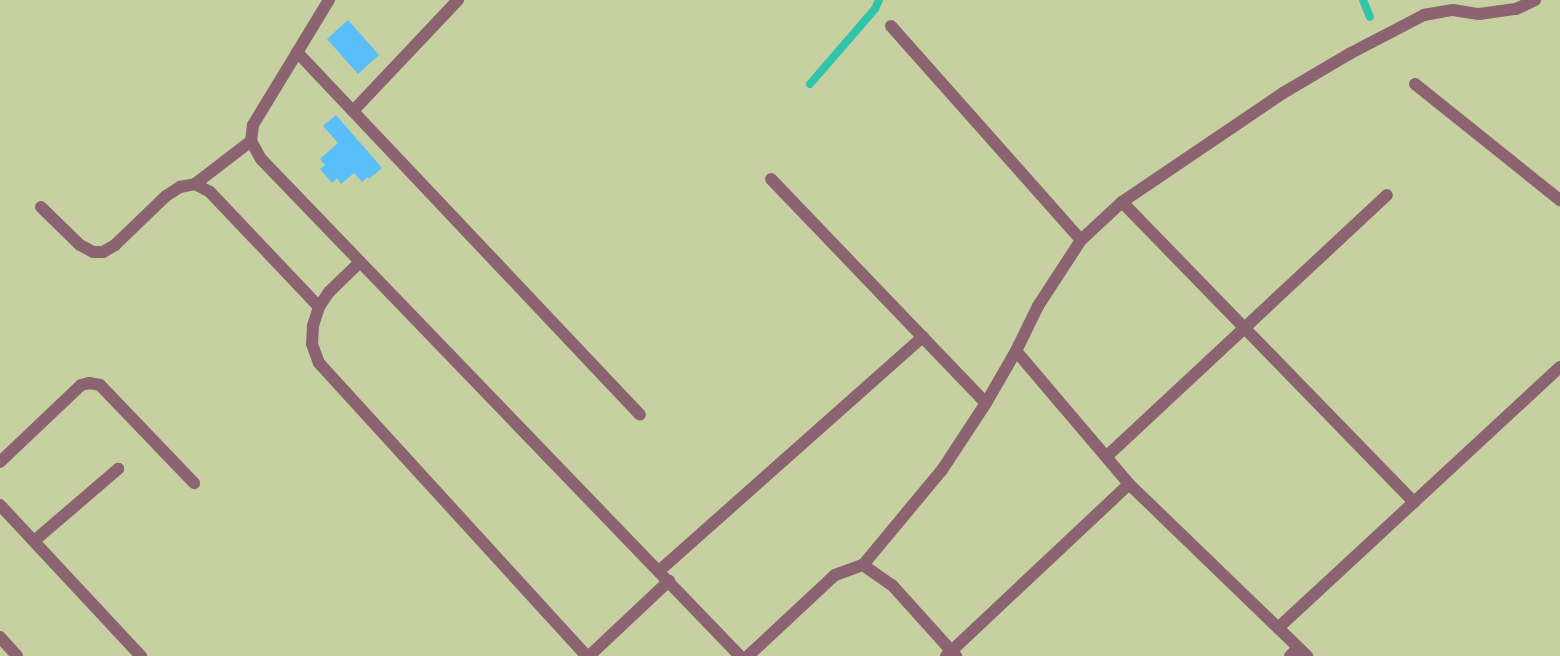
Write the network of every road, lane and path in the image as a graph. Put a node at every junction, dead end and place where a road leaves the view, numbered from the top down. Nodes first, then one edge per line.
1 (329, 0) edge
2 (458, 0) edge
3 (1535, 0) edge
4 (891, 26) dead end
5 (297, 52) junction
6 (1415, 84) dead end
7 (353, 111) junction
8 (251, 141) junction
9 (771, 179) dead end
10 (195, 184) junction
11 (1387, 195) dead end
12 (1560, 200) edge
13 (1122, 202) junction
14 (41, 207) dead end
15 (1081, 240) junction
16 (360, 262) junction
17 (319, 307) junction
18 (1245, 327) junction
19 (923, 337) junction
20 (1016, 351) junction
21 (1560, 367) edge
22 (986, 403) junction
23 (640, 415) dead end
24 (1106, 457) junction
25 (0, 462) edge
26 (118, 469) dead end
27 (194, 483) dead end
28 (1129, 484) junction
29 (1414, 502) junction
30 (0, 505) edge
31 (34, 541) junction
32 (863, 565) junction
33 (659, 571) junction
34 (669, 581) junction
35 (1278, 628) junction
36 (0, 638) edge
37 (1298, 653) edge
38 (951, 654) edge
39 (17, 656) edge
40 (141, 656) edge
41 (588, 656) edge
42 (740, 656) edge
43 (748, 656) edge

1 - 5 street
2 - 7 street
3 - 13 street
4 - 15 street
5 - 7 street
5 - 8 street
6 - 12 street
7 - 23 street
8 - 10 street
8 - 16 street
9 - 19 street
10 - 14 street
10 - 17 street
11 - 18 street
13 - 15 street
13 - 18 street
15 - 20 street
16 - 17 street
16 - 33 street
17 - 41 street
18 - 24 street
18 - 29 street
19 - 22 street
19 - 33 street
20 - 22 street
20 - 24 street
21 - 29 street
22 - 32 street
24 - 28 street
25 - 27 street
26 - 31 street
28 - 35 street
28 - 38 street
29 - 35 street
30 - 31 street
31 - 40 street
32 - 38 street
32 - 43 street
33 - 34 street
34 - 41 street
34 - 42 street
35 - 37 street
36 - 39 street

